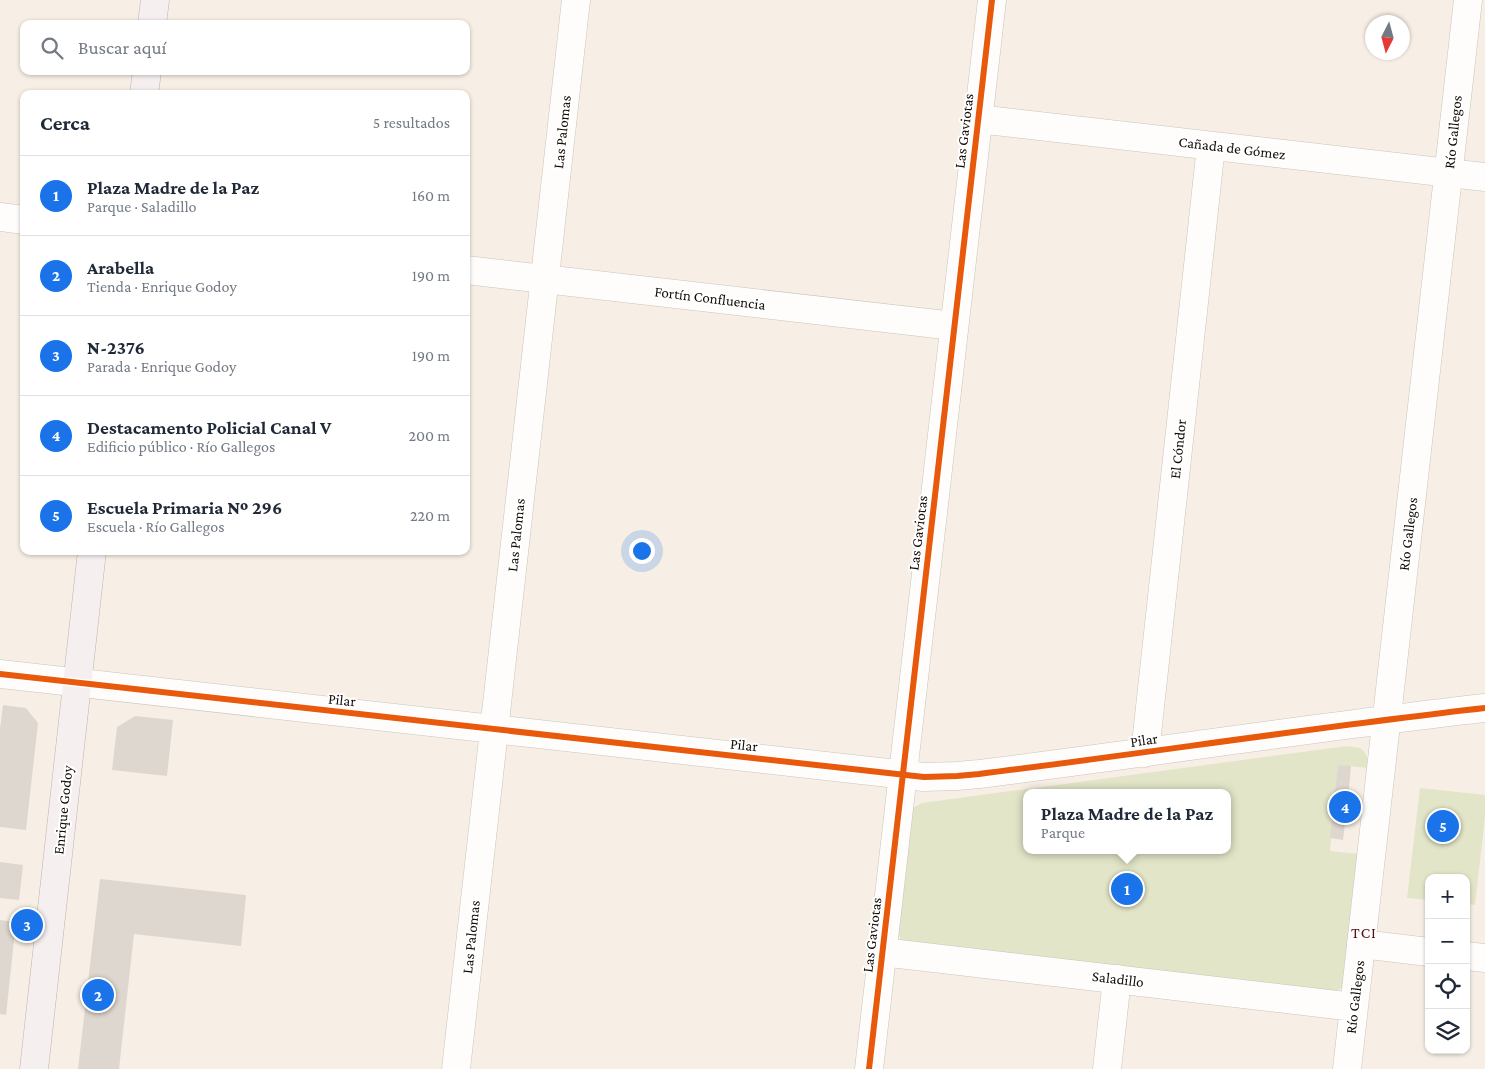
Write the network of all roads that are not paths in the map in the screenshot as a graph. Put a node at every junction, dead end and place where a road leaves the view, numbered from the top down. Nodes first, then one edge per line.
1 (155, 0) edge
2 (576, 0) edge
3 (992, 0) edge
4 (1468, 0) edge
5 (152, 20) edge
6 (146, 75) edge
7 (145, 90) edge
8 (978, 119) junction
9 (1211, 146) junction
10 (1449, 173) junction
11 (1485, 177) edge
12 (0, 217) edge
13 (20, 220) edge
14 (470, 270) edge
15 (545, 279) junction
16 (954, 326) junction
17 (92, 555) edge
18 (0, 674) edge
19 (77, 682) junction
20 (1485, 708) edge
21 (1386, 719) junction
22 (494, 729) junction
23 (1145, 753) junction
24 (902, 776) junction
25 (1361, 944) junction
26 (882, 952) junction
27 (1425, 952) edge
28 (1470, 956) edge
29 (1485, 958) edge
30 (1117, 979) junction
31 (1354, 1007) junction
32 (34, 1069) edge
33 (456, 1069) edge
34 (869, 1069) edge
35 (1107, 1069) edge
36 (1347, 1069) edge

1 - 5 main road
2 - 15 street, Las Palomas
3 - 8 street, Las Gaviotas
4 - 10 street, Río Gallegos
6 - 7 main road
8 - 9 street, Cañada de Gómez
8 - 16 street, Las Gaviotas
9 - 10 street, Cañada de Gómez
9 - 23 street, El Cóndor
10 - 11 street, Cañada de Gómez
10 - 21 street, Río Gallegos
12 - 13 street
14 - 15 street, Fortín Confluencia
15 - 16 street, Fortín Confluencia
15 - 22 street, Las Palomas
16 - 24 street, Las Gaviotas
17 - 19 main road, Enrique Godoy
18 - 19 street, Pilar
19 - 22 street, Pilar
19 - 32 main road, Enrique Godoy
20 - 21 street, Pilar
21 - 23 street, Pilar
21 - 25 street, Río Gallegos
22 - 24 street, Pilar
22 - 33 street, Las Palomas
23 - 24 street, Pilar
24 - 26 street, Las Gaviotas
25 - 27 street
25 - 31 street, Río Gallegos
26 - 30 street, Saladillo
26 - 34 street, Las Gaviotas
28 - 29 street
30 - 31 street, Saladillo
30 - 35 street
31 - 36 street, Río Gallegos

